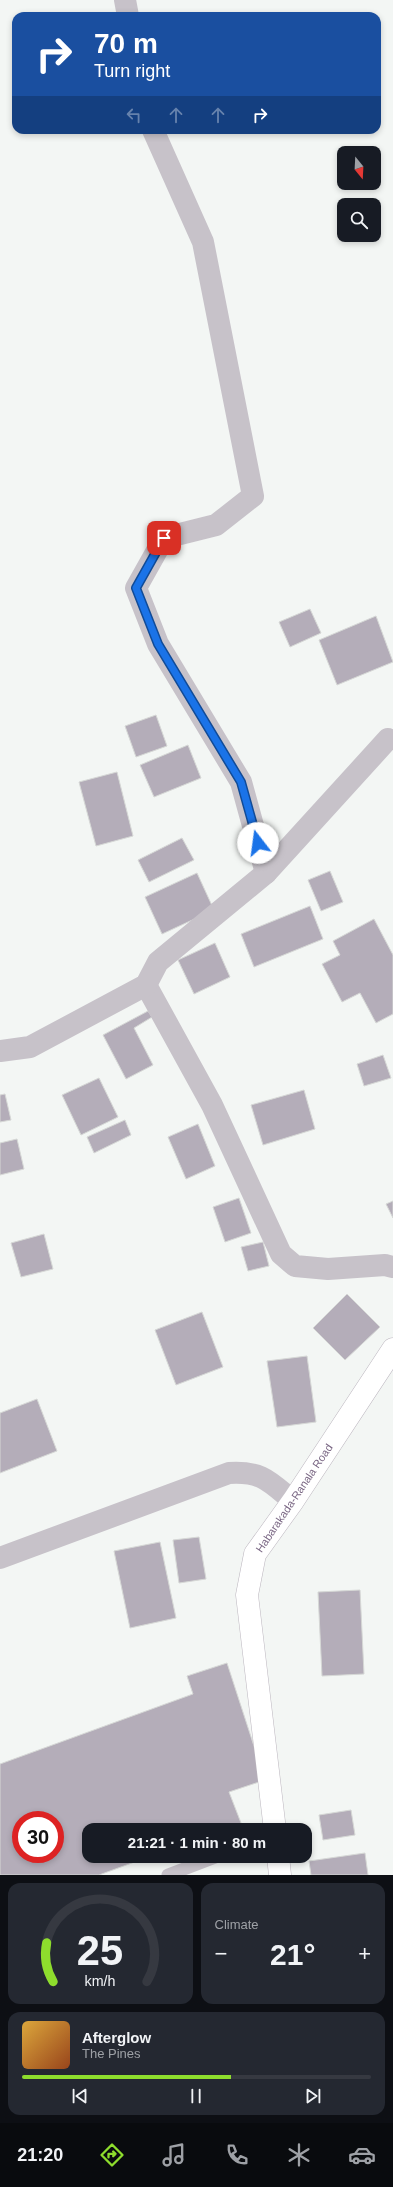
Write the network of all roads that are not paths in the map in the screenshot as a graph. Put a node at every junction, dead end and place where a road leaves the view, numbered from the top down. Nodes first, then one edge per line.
1 (125, 0) edge
2 (127, 12) edge
3 (156, 134) edge
4 (388, 739) dead end
5 (266, 873) junction
6 (146, 985) junction
7 (0, 1051) edge
8 (393, 1267) edge
9 (393, 1349) edge
10 (293, 1501) junction
11 (0, 1558) edge
12 (274, 1823) edge
13 (200, 1863) edge
14 (279, 1863) edge
15 (168, 1875) edge
16 (280, 1875) edge

1 - 2 street
3 - 5 street
4 - 5 street
5 - 6 street
6 - 7 street
6 - 8 street
9 - 10 main road, Habarakada-Ranala Road
10 - 11 street
10 - 12 main road, Habarakada-Ranala Road
13 - 15 lane
14 - 16 main road

